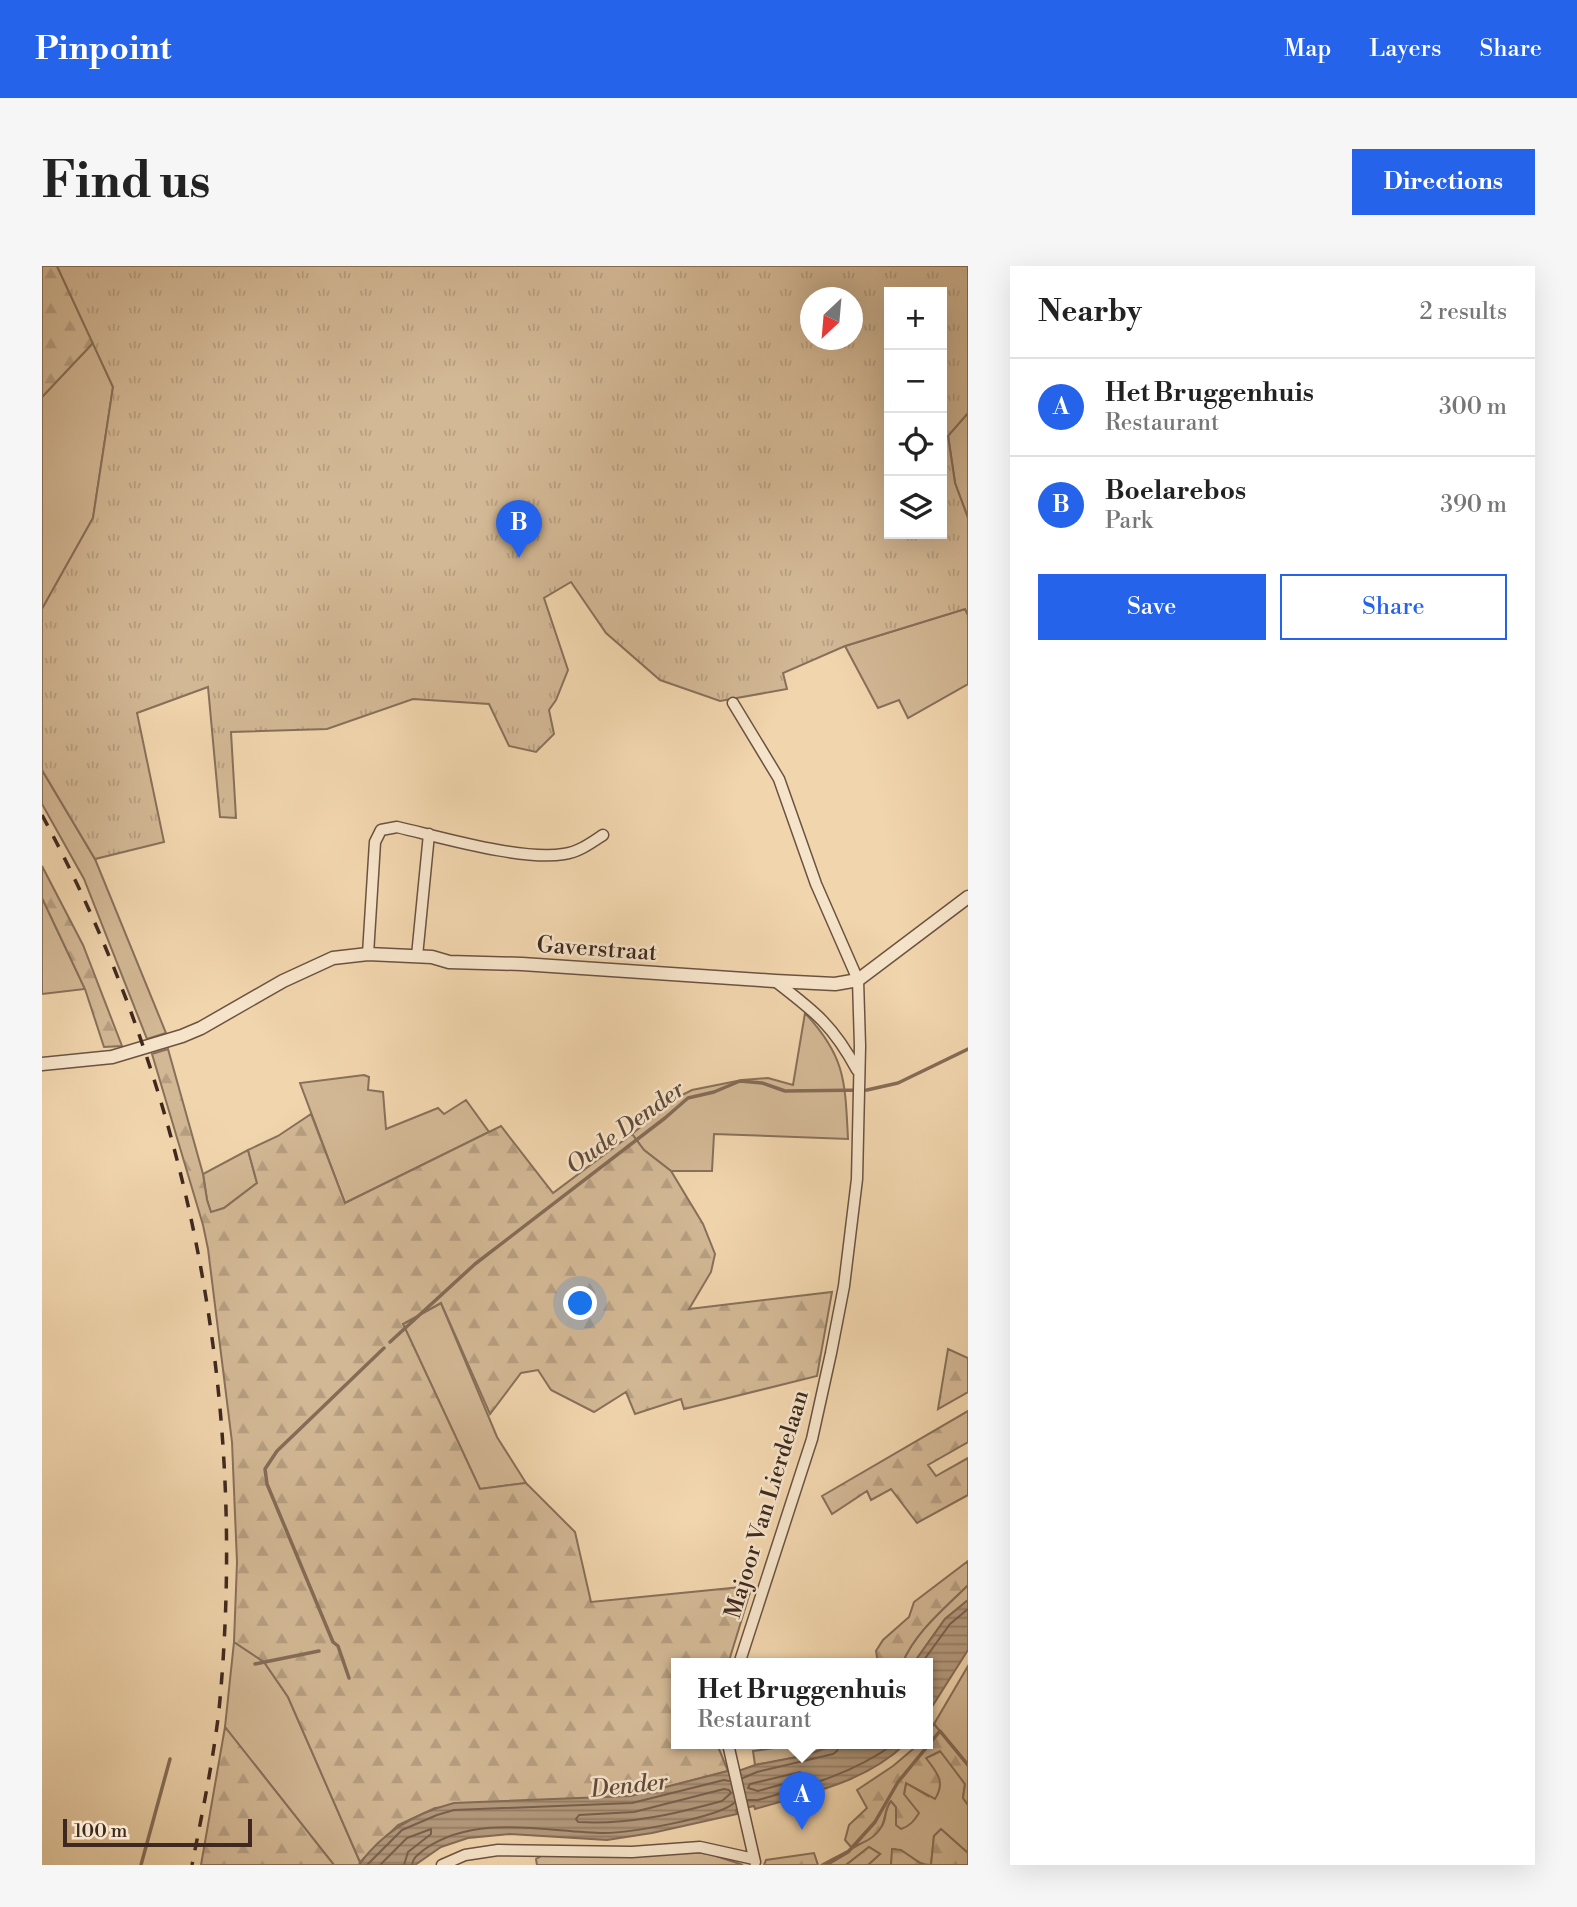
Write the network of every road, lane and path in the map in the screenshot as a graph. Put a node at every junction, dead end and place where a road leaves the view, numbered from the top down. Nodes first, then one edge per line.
1 (733, 703) dead end
2 (429, 834) junction
3 (603, 835) dead end
4 (968, 897) edge
5 (368, 954) junction
6 (417, 956) junction
7 (858, 980) junction
8 (775, 981) junction
9 (42, 1064) edge
10 (858, 1082) junction
11 (741, 1658) edge
12 (729, 1749) edge
13 (755, 1862) edge
14 (442, 1865) edge

1 - 7 street
2 - 3 street
2 - 5 street
2 - 6 street
4 - 7 street
5 - 6 street, Gaverstraat
5 - 9 street, Gaverstraat
6 - 8 street, Gaverstraat
7 - 8 street, Gaverstraat
7 - 10 street, Majoor Van Lierdelaan
8 - 10 street
10 - 11 street, Majoor Van Lierdelaan
12 - 13 street
13 - 14 street

